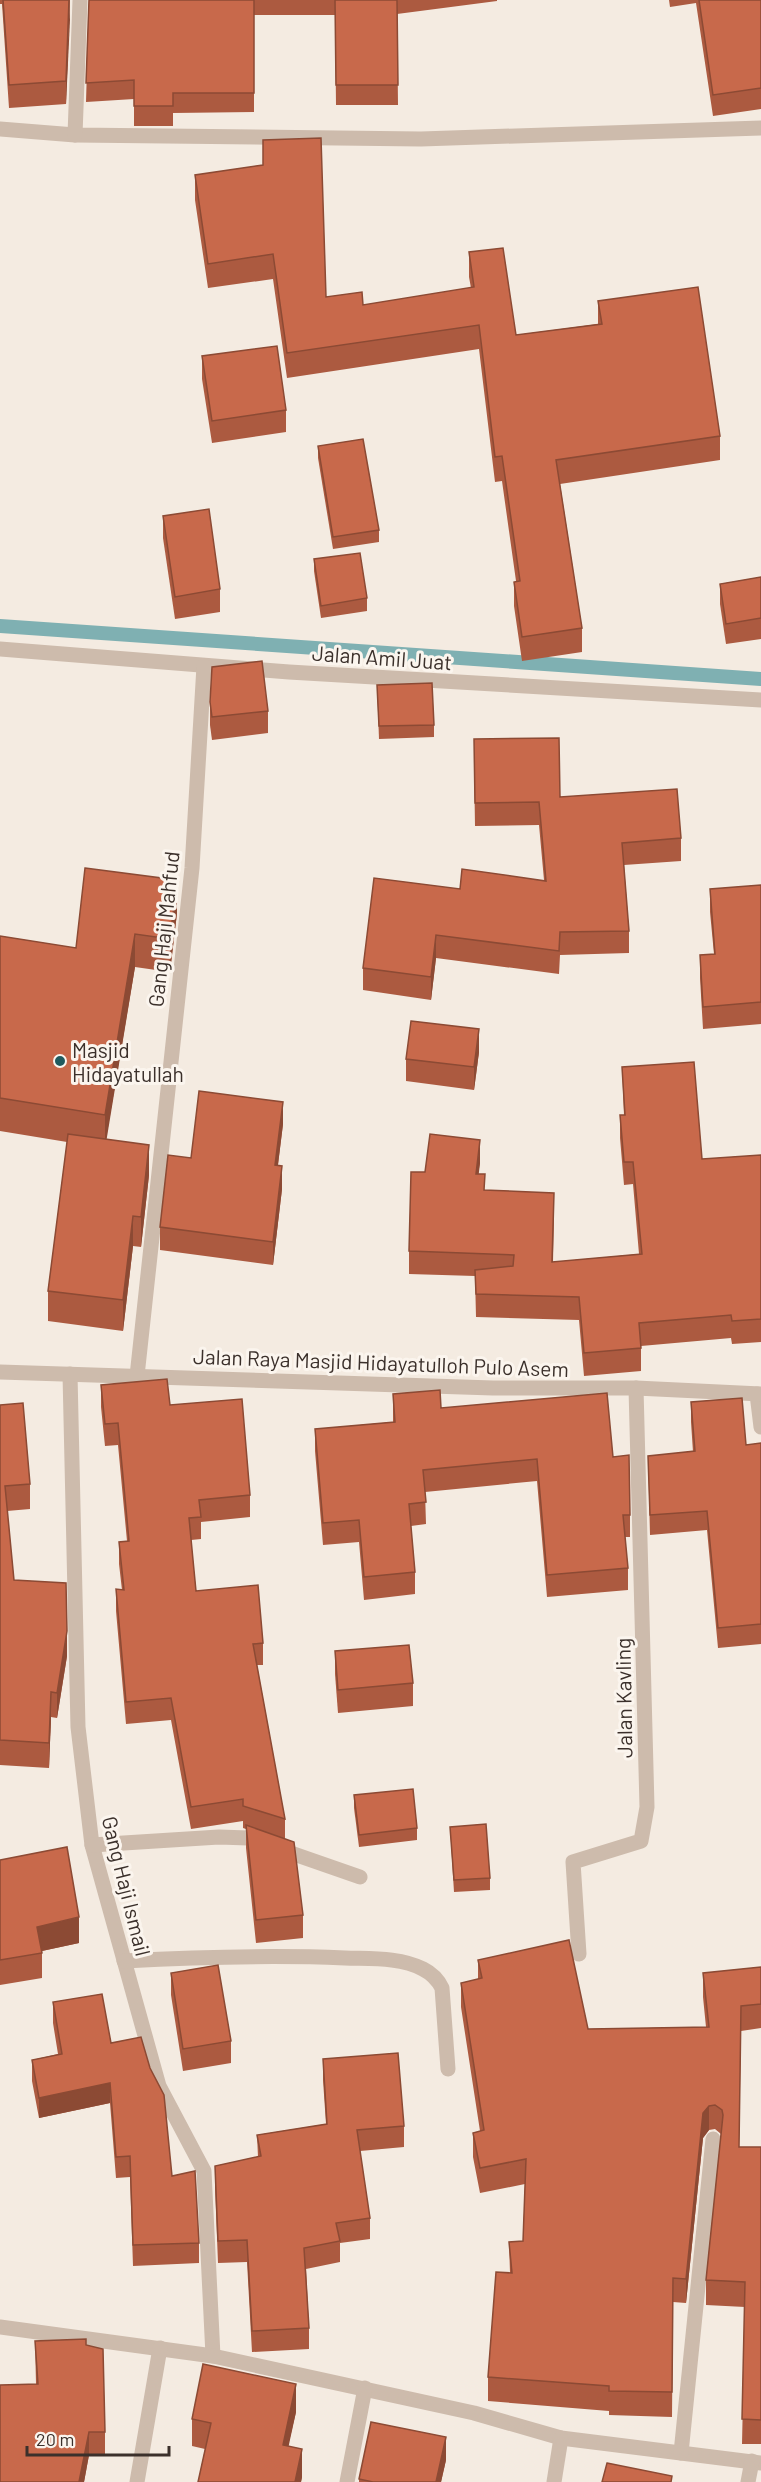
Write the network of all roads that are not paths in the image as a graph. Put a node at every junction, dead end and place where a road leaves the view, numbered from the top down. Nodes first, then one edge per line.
1 (80, 0) edge
2 (761, 128) edge
3 (0, 129) edge
4 (75, 135) junction
5 (0, 649) edge
6 (204, 666) junction
7 (761, 700) edge
8 (0, 1372) edge
9 (70, 1374) junction
10 (137, 1376) junction
11 (636, 1388) junction
12 (759, 1394) edge
13 (761, 1427) edge
14 (92, 1845) junction
15 (360, 1877) dead end
16 (579, 1954) dead end
17 (124, 1961) junction
18 (448, 2069) dead end
19 (713, 2139) dead end
20 (0, 2327) edge
21 (160, 2348) junction
22 (213, 2356) junction
23 (365, 2388) junction
24 (561, 2438) junction
25 (681, 2453) junction
26 (757, 2462) edge
27 (137, 2482) edge
28 (347, 2482) edge
29 (554, 2482) edge
30 (748, 2482) edge

1 - 4 street
2 - 4 street
3 - 4 street
5 - 6 street, Jalan Amil Juat
6 - 7 street, Jalan Amil Juat
6 - 10 street, Gang Haji Mahfud
8 - 9 street, Jalan Raya Masjid Hidayatulloh Pulo Asem
9 - 10 street, Jalan Raya Masjid Hidayatulloh Pulo Asem
9 - 14 street, Gang Haji Ismail
10 - 11 street, Jalan Raya Masjid Hidayatulloh Pulo Asem
11 - 12 street, Jalan Raya Masjid Hidayatulloh Pulo Asem
11 - 16 street, Jalan Kavling
12 - 13 street
14 - 15 street
14 - 17 street, Gang Haji Ismail
17 - 18 street
17 - 22 street, Gang Haji Ismail
19 - 25 street
20 - 21 street
21 - 22 street
21 - 27 street
22 - 23 street
23 - 24 street
23 - 28 street
24 - 25 street
24 - 29 street
25 - 26 street
26 - 30 street

